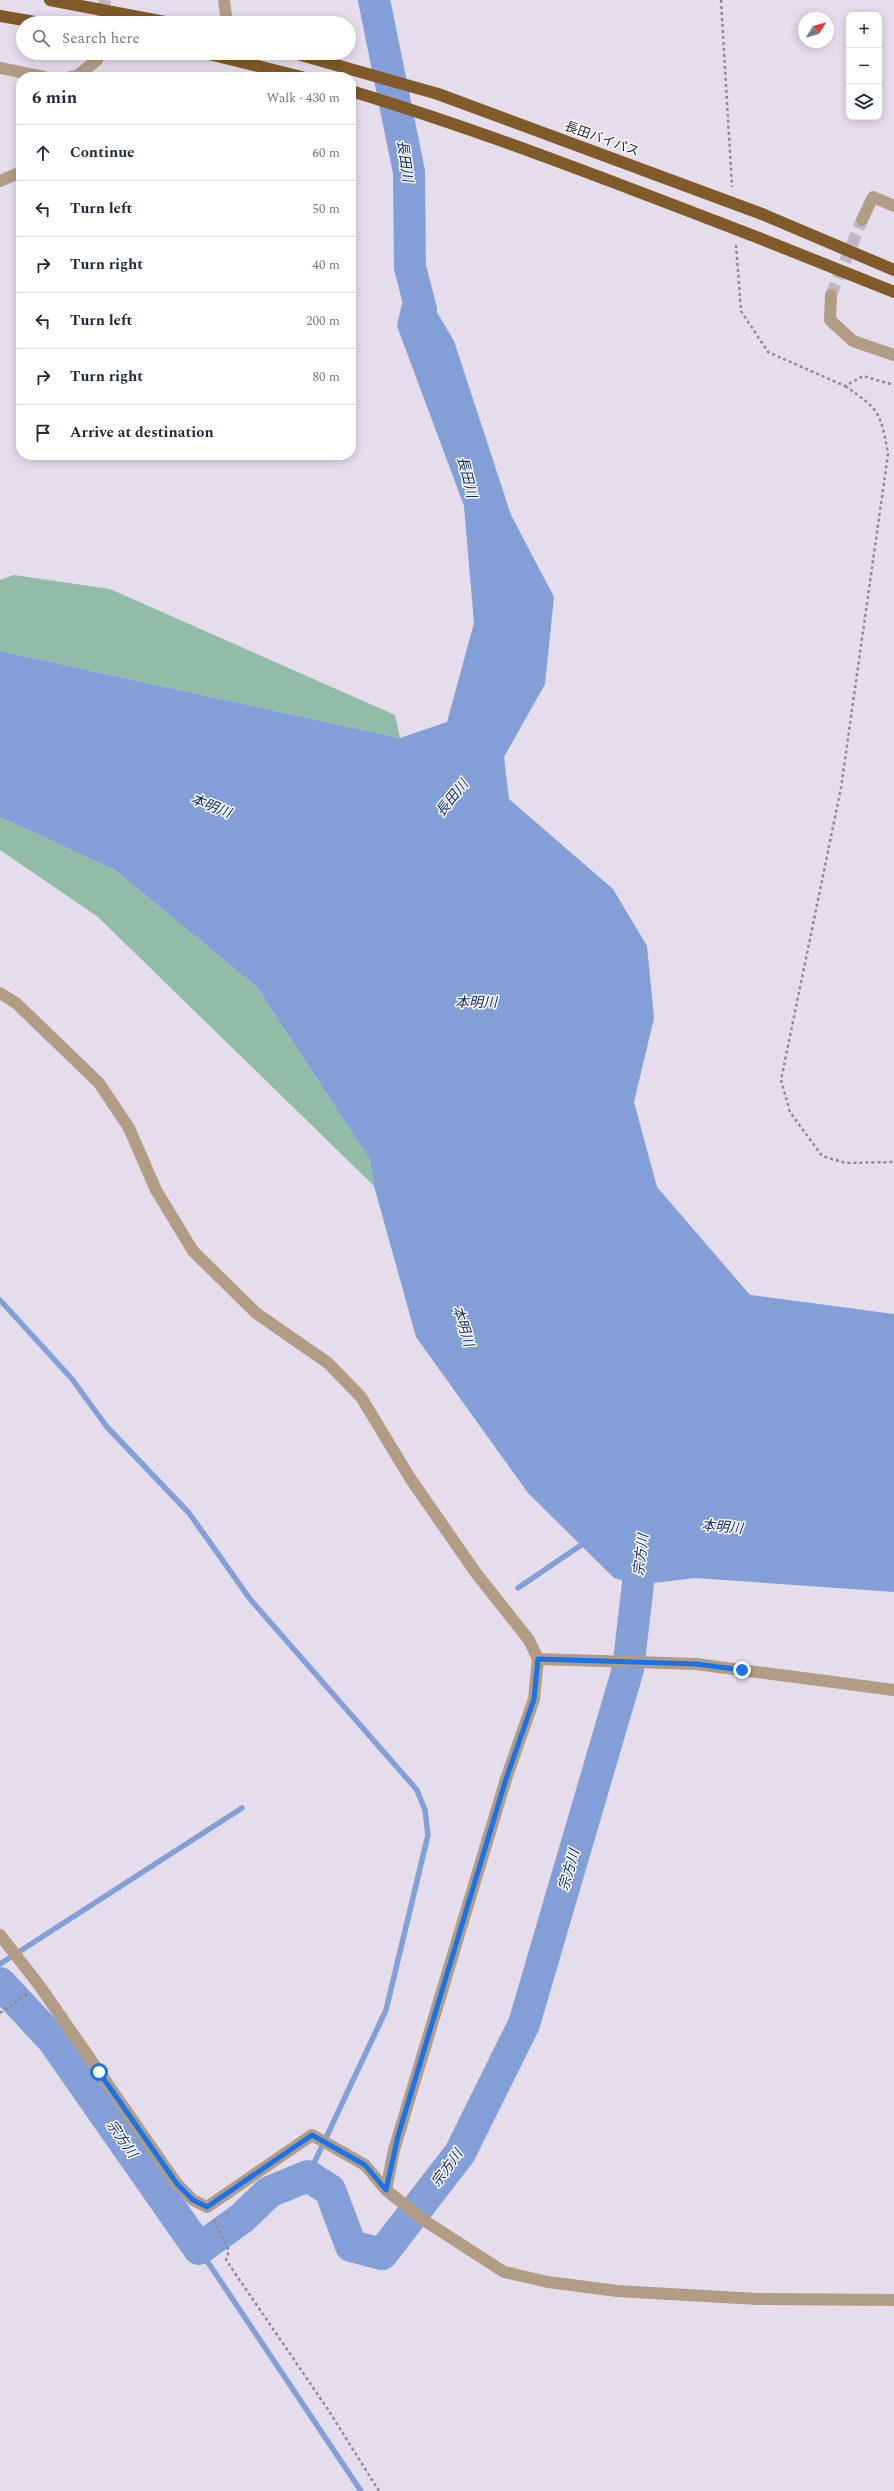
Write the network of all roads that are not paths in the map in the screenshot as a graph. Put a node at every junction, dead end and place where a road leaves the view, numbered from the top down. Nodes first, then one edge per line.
1 (50, 0) edge
2 (224, 0) edge
3 (0, 16) edge
4 (133, 16) edge
5 (226, 16) edge
6 (16, 19) edge
7 (97, 60) dead end
8 (235, 60) edge
9 (319, 60) edge
10 (0, 68) edge
11 (20, 72) edge
12 (82, 72) edge
13 (282, 72) edge
14 (356, 93) edge
15 (16, 174) edge
16 (0, 181) edge
17 (894, 206) edge
18 (862, 220) tunnel mouth
19 (894, 270) edge
20 (892, 292) edge
21 (831, 295) tunnel mouth
22 (894, 355) edge
23 (0, 993) edge
24 (538, 1659) junction
25 (894, 1690) edge
26 (0, 1935) edge
27 (386, 2190) junction
28 (894, 2300) edge

1 - 4 highway
2 - 5 street
3 - 6 highway
7 - 12 street
8 - 13 highway
9 - 19 highway, 長田バイパス, bridge
10 - 11 street
14 - 20 highway, bridge
15 - 16 street
17 - 18 street
21 - 22 street
23 - 24 street
24 - 25 street
24 - 27 street
26 - 27 street
27 - 28 street

